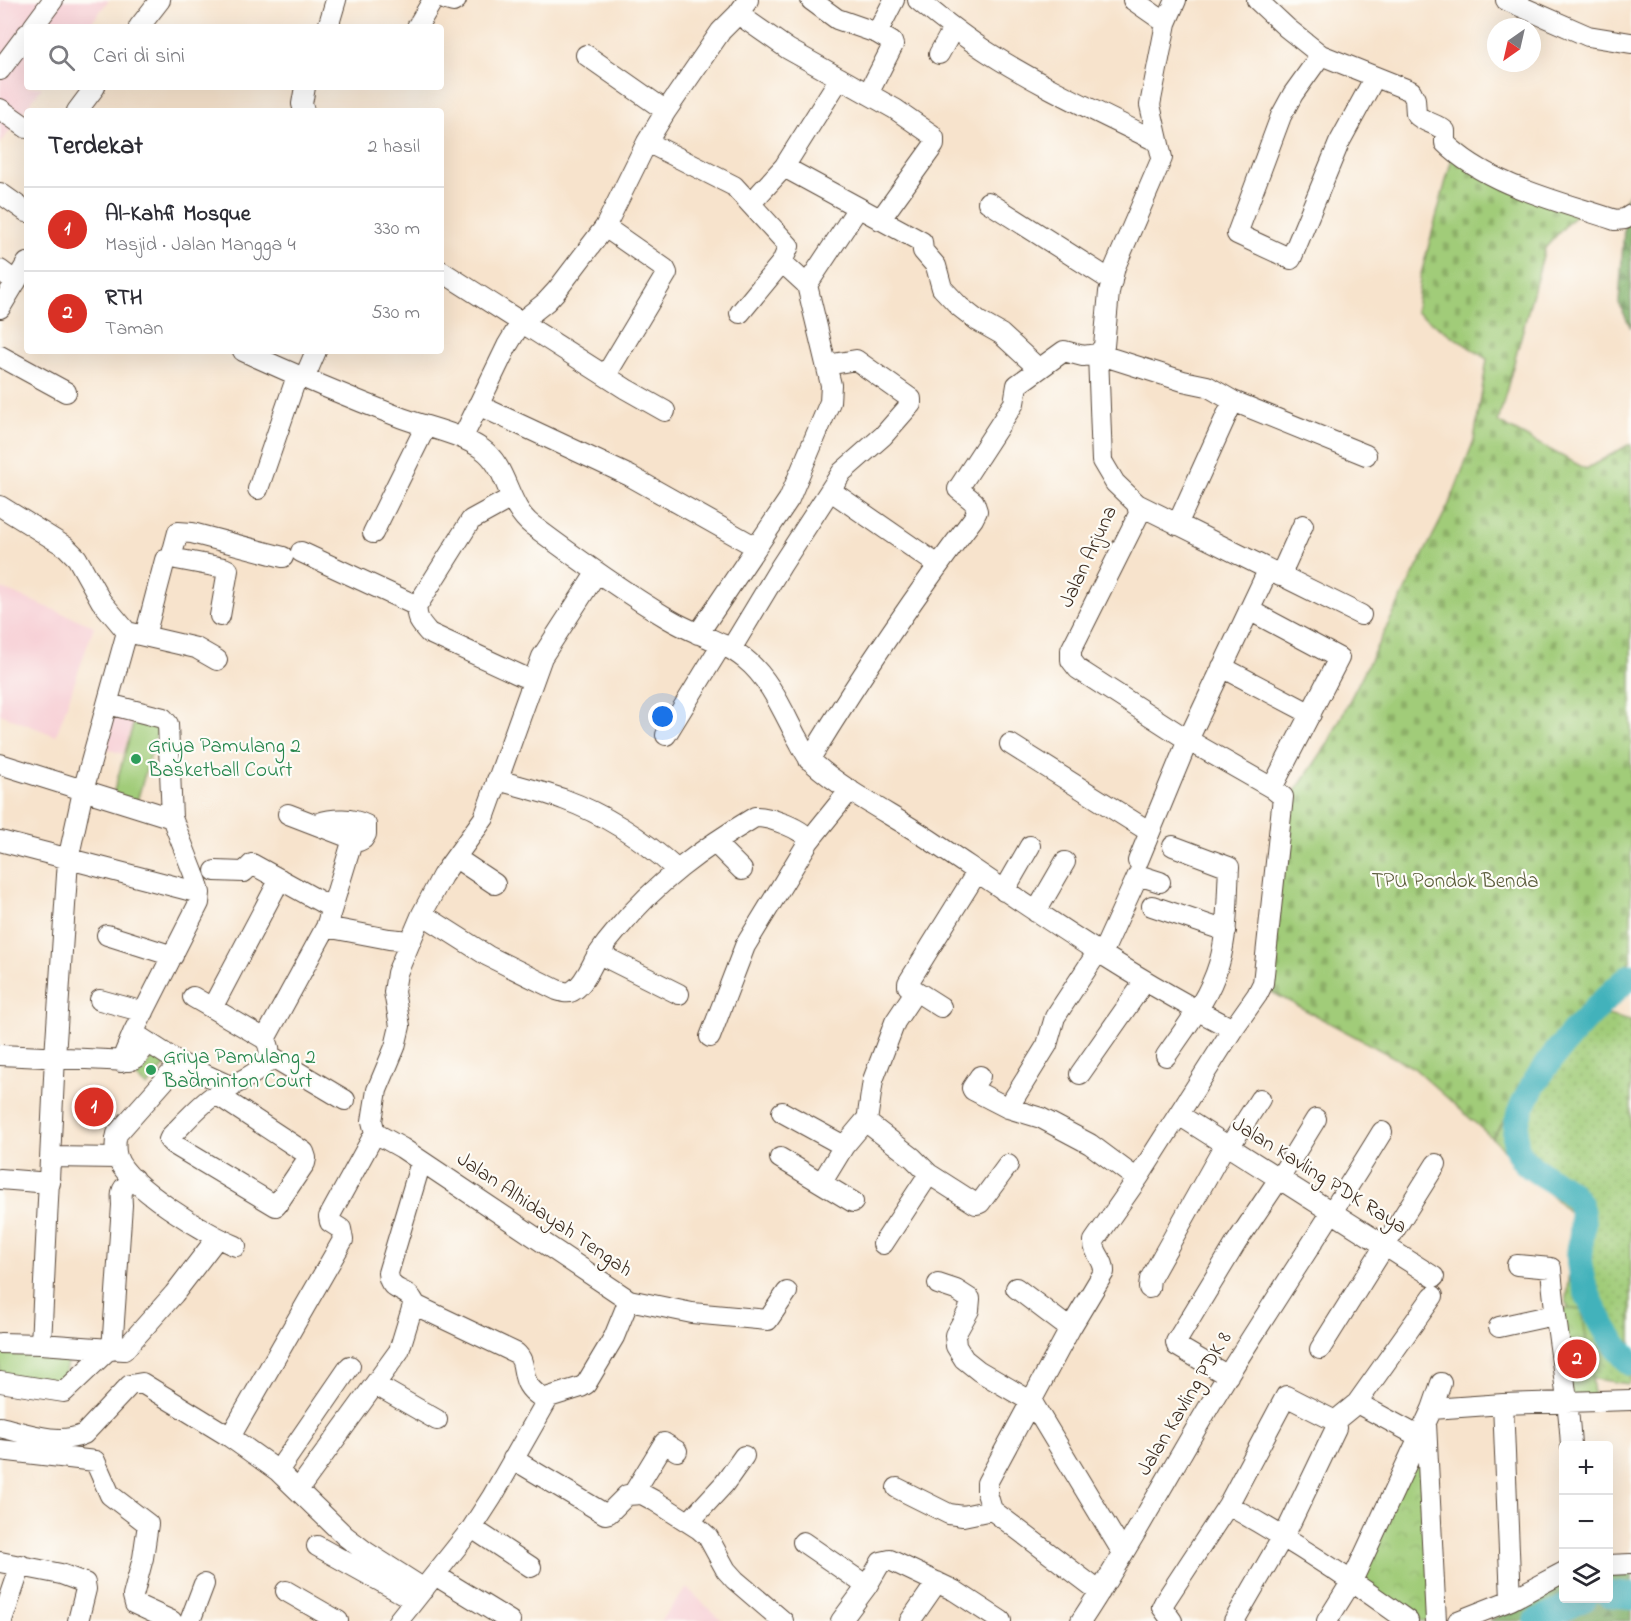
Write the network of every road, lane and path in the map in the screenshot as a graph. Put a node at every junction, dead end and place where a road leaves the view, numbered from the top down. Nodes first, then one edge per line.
1 (53, 0) edge
2 (160, 0) edge
3 (336, 0) edge
4 (433, 0) edge
5 (446, 0) edge
6 (456, 0) edge
7 (811, 0) edge
8 (894, 0) edge
9 (918, 0) edge
10 (1133, 0) edge
11 (1176, 0) edge
12 (1257, 0) edge
13 (1506, 0) edge
14 (1534, 5) edge
15 (743, 7) edge
16 (1166, 23) junction
17 (35, 24) edge
18 (141, 24) edge
19 (329, 24) edge
20 (419, 24) edge
21 (954, 29) junction
22 (877, 33) junction
23 (24, 38) edge
24 (1631, 43) edge
25 (939, 54) dead end
26 (586, 55) dead end
27 (1321, 55) junction
28 (0, 70) edge
29 (1375, 77) junction
30 (840, 78) junction
31 (93, 90) edge
32 (304, 90) edge
33 (868, 94) junction
34 (79, 108) edge
35 (303, 108) edge
36 (0, 109) edge
37 (666, 111) junction
38 (24, 126) edge
39 (1156, 141) junction
40 (646, 142) junction
41 (784, 167) junction
42 (0, 193) edge
43 (988, 202) dead end
44 (751, 203) junction
45 (858, 208) junction
46 (24, 210) edge
47 (1631, 215) edge
48 (880, 220) junction
49 (605, 227) junction
50 (782, 262) junction
51 (24, 267) edge
52 (0, 270) edge
53 (444, 273) edge
54 (1112, 281) junction
55 (16, 282) junction
56 (807, 285) junction
57 (0, 308) edge
58 (740, 313) dead end
59 (522, 321) junction
60 (249, 354) edge
61 (314, 354) edge
62 (1098, 354) junction
63 (0, 356) edge
64 (827, 365) junction
65 (1039, 369) junction
66 (606, 375) junction
67 (301, 378) junction
68 (66, 392) dead end
69 (1233, 401) junction
70 (478, 405) junction
71 (665, 411) dead end
72 (426, 426) junction
73 (463, 438) junction
74 (1366, 455) dead end
75 (258, 489) dead end
76 (831, 491) junction
77 (512, 498) junction
78 (1137, 504) junction
79 (0, 506) edge
80 (1177, 525) junction
81 (1303, 525) dead end
82 (373, 532) dead end
83 (756, 548) junction
84 (171, 558) junction
85 (938, 565) junction
86 (597, 572) junction
87 (1272, 577) junction
88 (417, 606) junction
89 (1249, 610) junction
90 (1360, 615) dead end
91 (220, 616) dead end
92 (136, 634) junction
93 (698, 634) junction
94 (727, 646) junction
95 (217, 660) dead end
96 (1222, 667) junction
97 (522, 676) dead end
98 (108, 704) junction
99 (1311, 714) junction
100 (666, 735) dead end
101 (1188, 740) junction
102 (1010, 744) dead end
103 (809, 760) junction
104 (0, 764) edge
105 (497, 780) junction
106 (850, 790) junction
107 (83, 791) junction
108 (1277, 792) junction
109 (288, 814) dead end
110 (172, 818) junction
111 (1150, 832) junction
112 (0, 841) edge
113 (809, 841) junction
114 (715, 843) junction
115 (1030, 846) dead end
116 (1173, 846) dead end
117 (456, 858) junction
118 (69, 860) junction
119 (1138, 861) dead end
120 (1065, 862) dead end
121 (676, 869) junction
122 (742, 870) dead end
123 (215, 871) dead end
124 (977, 872) junction
125 (280, 879) junction
126 (1160, 882) dead end
127 (495, 884) dead end
128 (1004, 891) junction
129 (200, 893) junction
130 (1152, 906) dead end
131 (332, 908) junction
132 (1036, 912) junction
133 (422, 914) junction
134 (326, 927) junction
135 (1226, 931) junction
136 (107, 935) dead end
137 (410, 941) junction
138 (1100, 952) junction
139 (599, 954) junction
140 (173, 956) junction
141 (1145, 981) junction
142 (915, 992) junction
143 (679, 994) dead end
144 (193, 997) dead end
145 (100, 1000) dead end
146 (941, 1006) dead end
147 (212, 1008) junction
148 (1197, 1011) junction
149 (144, 1012) junction
150 (1233, 1029) junction
151 (710, 1037) dead end
152 (141, 1038) junction
153 (267, 1047) junction
154 (0, 1055) edge
155 (1166, 1056) dead end
156 (55, 1057) junction
157 (180, 1062) junction
158 (1080, 1074) dead end
159 (980, 1076) dead end
160 (224, 1090) junction
161 (1260, 1099) dead end
162 (345, 1100) dead end
163 (1008, 1108) junction
164 (782, 1112) dead end
165 (1179, 1115) junction
166 (1316, 1119) dead end
167 (867, 1121) junction
168 (1382, 1132) dead end
169 (375, 1133) junction
170 (844, 1146) junction
171 (1227, 1146) junction
172 (51, 1157) junction
173 (117, 1158) junction
174 (780, 1158) dead end
175 (421, 1162) junction
176 (1008, 1164) dead end
177 (1436, 1164) dead end
178 (929, 1174) junction
179 (0, 1179) edge
180 (134, 1179) junction
181 (1137, 1179) junction
182 (1279, 1179) junction
183 (822, 1182) junction
184 (50, 1183) junction
185 (853, 1202) dead end
186 (1332, 1213) junction
187 (217, 1238) junction
188 (883, 1244) dead end
189 (1384, 1245) junction
190 (236, 1246) dead end
191 (1517, 1265) dead end
192 (938, 1284) dead end
193 (1016, 1288) dead end
194 (1149, 1288) dead end
195 (787, 1292) dead end
196 (629, 1300) junction
197 (413, 1304) junction
198 (1554, 1315) junction
199 (1499, 1328) dead end
200 (1070, 1329) junction
201 (0, 1343) edge
202 (41, 1344) junction
203 (1320, 1349) dead end
204 (110, 1350) junction
205 (350, 1366) dead end
206 (1228, 1376) junction
207 (0, 1382) edge
208 (1441, 1383) dead end
209 (376, 1385) junction
210 (1631, 1400) edge
211 (546, 1401) junction
212 (1032, 1402) junction
213 (1569, 1402) junction
214 (1357, 1403) junction
215 (1503, 1404) junction
216 (437, 1420) dead end
217 (1335, 1421) junction
218 (1425, 1422) junction
219 (0, 1426) edge
220 (230, 1437) junction
221 (1571, 1441) edge
222 (0, 1450) edge
223 (677, 1451) dead end
224 (744, 1456) dead end
225 (513, 1459) junction
226 (278, 1472) junction
227 (897, 1488) dead end
228 (298, 1490) junction
229 (633, 1494) junction
230 (1228, 1505) junction
231 (992, 1510) junction
232 (689, 1522) junction
233 (472, 1528) junction
234 (1283, 1536) junction
235 (803, 1542) dead end
236 (317, 1546) dead end
237 (1123, 1553) junction
238 (0, 1562) edge
239 (1631, 1564) edge
240 (21, 1565) junction
241 (1613, 1565) edge
242 (531, 1567) dead end
243 (1559, 1574) edge
244 (1352, 1581) junction
245 (937, 1582) junction
246 (204, 1584) dead end
247 (867, 1586) junction
248 (424, 1588) junction
249 (286, 1591) dead end
250 (1100, 1592) junction
251 (1511, 1599) junction
252 (849, 1619) edge
253 (2, 1621) edge
254 (78, 1621) edge
255 (172, 1621) edge
256 (189, 1621) edge
257 (338, 1621) edge
258 (398, 1621) edge
259 (510, 1621) edge
260 (783, 1621) edge
261 (910, 1621) edge
262 (1001, 1621) edge
263 (1081, 1621) edge
264 (1172, 1621) edge
265 (1234, 1621) edge
266 (1327, 1621) edge
267 (1408, 1621) edge
268 (1436, 1621) edge
269 (1458, 1621) edge

1 - 17 street
2 - 18 street
3 - 19 street
4 - 20 street
5 - 6 street
7 - 22 street
8 - 22 street
9 - 21 street
10 - 16 street
11 - 16 street, Jalan Arjuna
12 - 27 street
13 - 14 street
14 - 24 street
15 - 30 street
15 - 37 street
16 - 39 street, Jalan Arjuna
21 - 25 street
21 - 39 street
22 - 33 street
23 - 28 street
26 - 37 street
27 - 29 street
27 - 29 street
29 - 47 street
30 - 33 street
30 - 41 street
31 - 34 street
32 - 35 street
33 - 48 street
36 - 38 street
37 - 40 street
39 - 54 street, Jalan Arjuna
40 - 44 street
40 - 49 street
41 - 44 street
41 - 45 street
42 - 46 street
43 - 54 street
44 - 50 street
45 - 48 street
45 - 56 street
48 - 65 street
49 - 59 street
49 - 66 street
50 - 56 street
50 - 58 street
51 - 55 street
52 - 55 street
53 - 59 street
54 - 62 street, Jalan Arjuna
55 - 57 street
56 - 64 street
59 - 66 street
59 - 70 street
60 - 67 street
61 - 67 street
62 - 65 street
62 - 69 street
62 - 78 street, Jalan Arjuna
63 - 68 street
64 - 76 street
64 - 83 street
65 - 85 street
66 - 71 street
67 - 72 street
67 - 75 street
69 - 74 street
69 - 80 street
70 - 73 street
70 - 83 street
72 - 73 street
72 - 82 street
73 - 77 street
76 - 85 street
76 - 94 street
77 - 86 street
77 - 88 street
78 - 80 street
78 - 101 street, Jalan Arjuna
79 - 92 street
80 - 87 street
81 - 87 street
83 - 93 street
84 - 88 street
84 - 91 street
84 - 92 street
85 - 103 street
86 - 93 street
86 - 105 street
87 - 89 street
87 - 90 street
88 - 97 street
89 - 96 street
89 - 99 street
92 - 95 street
92 - 98 street
93 - 94 street
94 - 100 street
94 - 103 street
96 - 99 street
96 - 101 street
98 - 107 street
98 - 110 street
99 - 108 street
101 - 108 street, Jalan Arjuna
101 - 111 street
102 - 111 street
103 - 106 street
104 - 107 street
105 - 117 street
105 - 121 street
106 - 113 street
106 - 124 street
107 - 110 street
107 - 118 street
108 - 150 street
109 - 131 street
110 - 129 street
111 - 119 street
112 - 118 street
113 - 114 street
113 - 151 street
114 - 121 street
114 - 122 street
115 - 128 street
116 - 135 street
117 - 127 street
117 - 133 street
118 - 129 street
118 - 156 street
120 - 132 street
121 - 139 street
123 - 125 street
124 - 128 street
124 - 142 street
125 - 131 street
125 - 147 street
126 - 138 street
128 - 132 street
129 - 140 street
130 - 135 street
131 - 134 street
132 - 138 street
133 - 137 street
133 - 139 street
134 - 137 street
134 - 153 street
135 - 148 street
136 - 140 street
137 - 169 street
138 - 141 street
138 - 163 street
139 - 143 street
140 - 149 street
141 - 148 street
141 - 158 street
142 - 146 street
142 - 167 street
144 - 147 street
145 - 149 street
147 - 153 street
148 - 150 street
148 - 155 street
149 - 152 street
150 - 165 street
152 - 156 street
152 - 157 street
153 - 160 street
153 - 162 street
154 - 156 street
156 - 172 street
157 - 160 street
157 - 173 street
159 - 163 street
160 - 160 street
161 - 171 street
163 - 181 street
164 - 170 street
165 - 171 street, Jalan Kavling PDK Raya
165 - 181 street
166 - 182 street
167 - 170 street
167 - 178 street
168 - 186 street, Jalan Kavling PDK 8
169 - 175 street, Jalan Alhidayah Tengah
169 - 220 street
170 - 183 street
171 - 182 street, Jalan Kavling PDK Raya
171 - 194 street
172 - 173 street
172 - 184 street
173 - 180 street
174 - 183 street
175 - 196 street, Jalan Alhidayah Tengah
175 - 197 street
176 - 178 street
177 - 189 street
178 - 188 street
179 - 184 street
180 - 187 street
180 - 204 street
181 - 200 street
182 - 186 street, Jalan Kavling PDK Raya
182 - 206 street
183 - 185 street
184 - 202 street
186 - 189 street, Jalan Kavling PDK Raya
186 - 206 street, Jalan Kavling PDK 8
187 - 190 street
187 - 204 street
189 - 203 street
189 - 214 street, Jalan Kavling PDK Raya
191 - 198 street
192 - 212 street
193 - 200 street
195 - 196 street, Jalan Alhidayah Tengah
196 - 211 street
197 - 209 street
197 - 211 street
198 - 199 street
198 - 213 street
200 - 212 street
201 - 202 street
202 - 204 street
204 - 207 street
205 - 226 street
206 - 237 street, Jalan Kavling PDK 8
208 - 218 street
209 - 216 street
209 - 228 street
210 - 213 street
211 - 225 street
212 - 231 street
212 - 237 street
213 - 215 street
213 - 221 street
214 - 217 street
214 - 218 street
215 - 218 street
215 - 251 street
217 - 230 street
217 - 234 street
218 - 244 street
218 - 268 street
219 - 220 street
220 - 226 street
222 - 255 street
223 - 229 street
224 - 232 street
225 - 229 street
225 - 233 street
226 - 228 street
227 - 231 street
228 - 248 street
229 - 232 street
230 - 234 street
230 - 264 street
231 - 250 street
232 - 260 street
233 - 242 street
233 - 248 street
234 - 244 street
234 - 265 street
235 - 247 street
236 - 248 street
237 - 250 street, Jalan Kavling PDK 8
238 - 240 street
239 - 241 street
240 - 253 street
240 - 254 street
243 - 251 street
244 - 266 street
244 - 267 street
245 - 247 street
245 - 261 street
245 - 262 street
246 - 256 street
247 - 252 street
248 - 258 street
248 - 259 street
249 - 257 street
250 - 263 street, Jalan Kavling PDK 8
251 - 269 street

